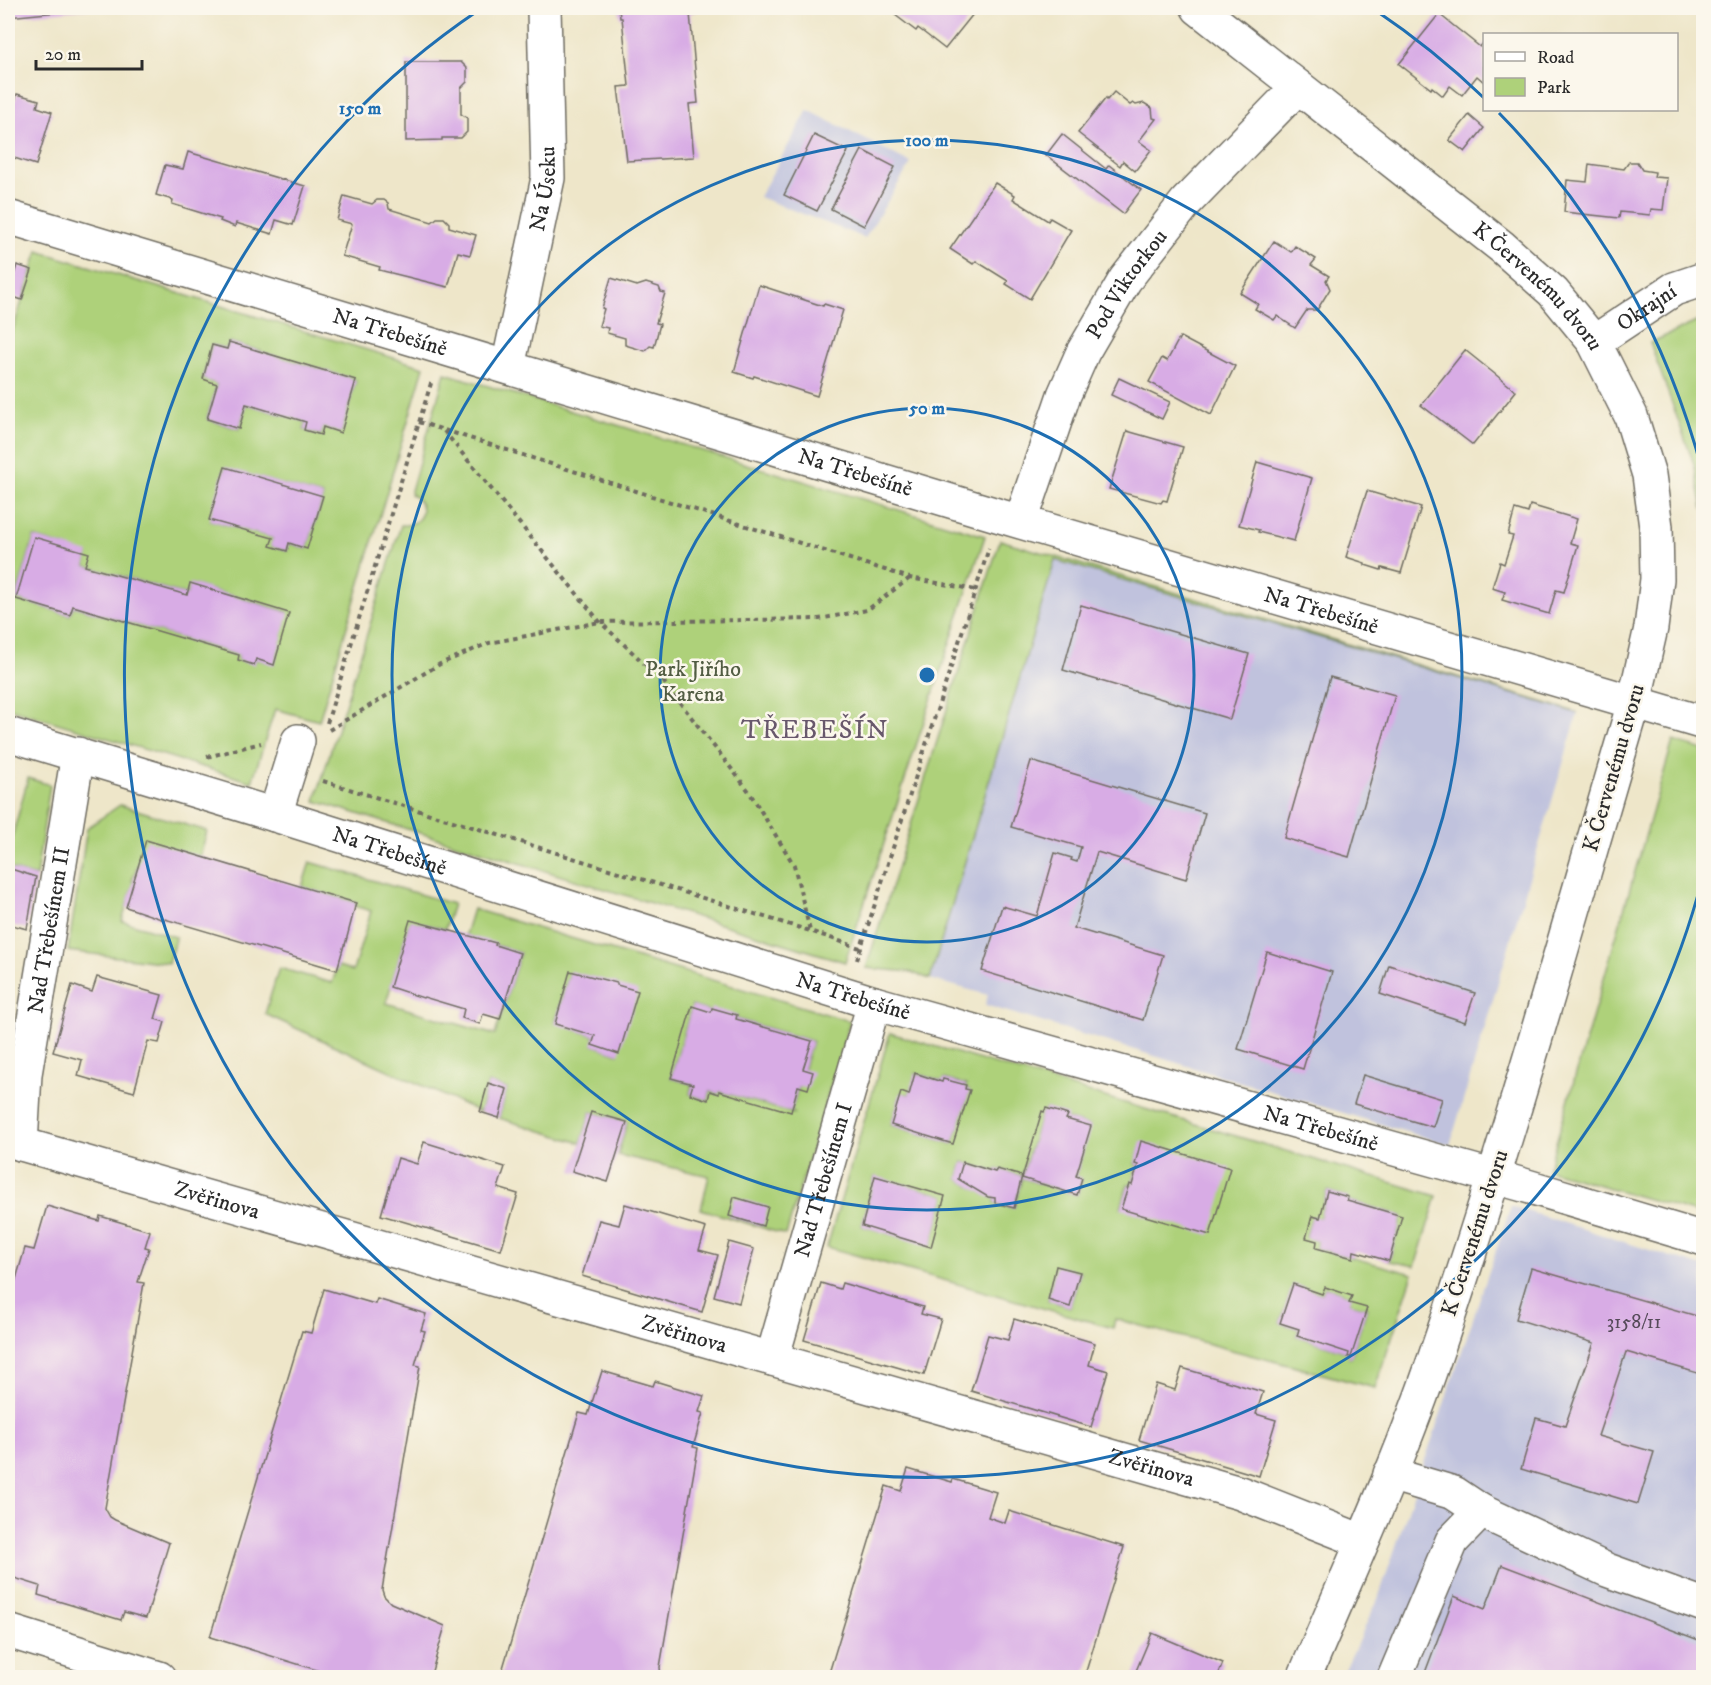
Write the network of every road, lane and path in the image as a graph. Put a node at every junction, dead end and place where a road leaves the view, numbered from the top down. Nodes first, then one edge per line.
1 (544, 8) edge
2 (1198, 8) edge
3 (1298, 87) junction
4 (8, 217) edge
5 (1704, 279) edge
6 (1594, 342) junction
7 (441, 347) junction
8 (508, 367) junction
9 (419, 422) junction
10 (444, 431) junction
11 (1009, 518) junction
12 (910, 578) junction
13 (976, 590) junction
14 (600, 622) junction
15 (1634, 703) junction
16 (1704, 723) edge
17 (8, 734) edge
18 (298, 741) joint
19 (78, 754) junction
20 (288, 772) junction
21 (165, 781) junction
22 (275, 815) junction
23 (810, 931) junction
24 (861, 948) junction
25 (860, 998) junction
26 (14, 1150) edge
27 (1494, 1177) junction
28 (1704, 1239) edge
29 (771, 1359) junction
30 (1390, 1474) junction
31 (1481, 1511) junction
32 (1362, 1541) junction
33 (1704, 1605) edge
34 (8, 1631) edge
35 (159, 1677) edge
36 (1304, 1677) edge
37 (1394, 1677) edge

1 - 8 street, Na Úseku
2 - 3 street, K Červenému dvoru
3 - 6 street, K Červenému dvoru
3 - 11 street, Pod Viktorkou
4 - 7 street, Na Třebešíně
5 - 6 street, Okrajní
6 - 15 street, K Červenému dvoru
7 - 8 street, Na Třebešíně
7 - 9 path
8 - 11 street, Na Třebešíně
9 - 10 path
9 - 14 path
10 - 12 path
10 - 14 path
11 - 13 path
11 - 15 street, Na Třebešíně
12 - 13 path
12 - 14 path
13 - 24 path
14 - 23 path
15 - 16 street, Na Třebešíně
15 - 27 street, K Červenému dvoru
17 - 19 street, Na Třebešíně
18 - 20 street
18 - 21 path
19 - 21 street, Na Třebešíně
19 - 26 street, Nad Třebešínem II
20 - 22 street
20 - 23 path
21 - 22 street, Na Třebešíně
22 - 25 street, Na Třebešíně
23 - 24 path
24 - 25 path
25 - 27 street, Na Třebešíně
25 - 29 street, Nad Třebešínem I
26 - 29 street, Zvěřinova
27 - 28 street, Na Třebešíně
27 - 30 street, K Červenému dvoru
29 - 32 street, Zvěřinova
30 - 31 street
30 - 32 street, K Červenému dvoru
31 - 33 street
31 - 37 street
32 - 36 street, K Červenému dvoru
34 - 35 street

